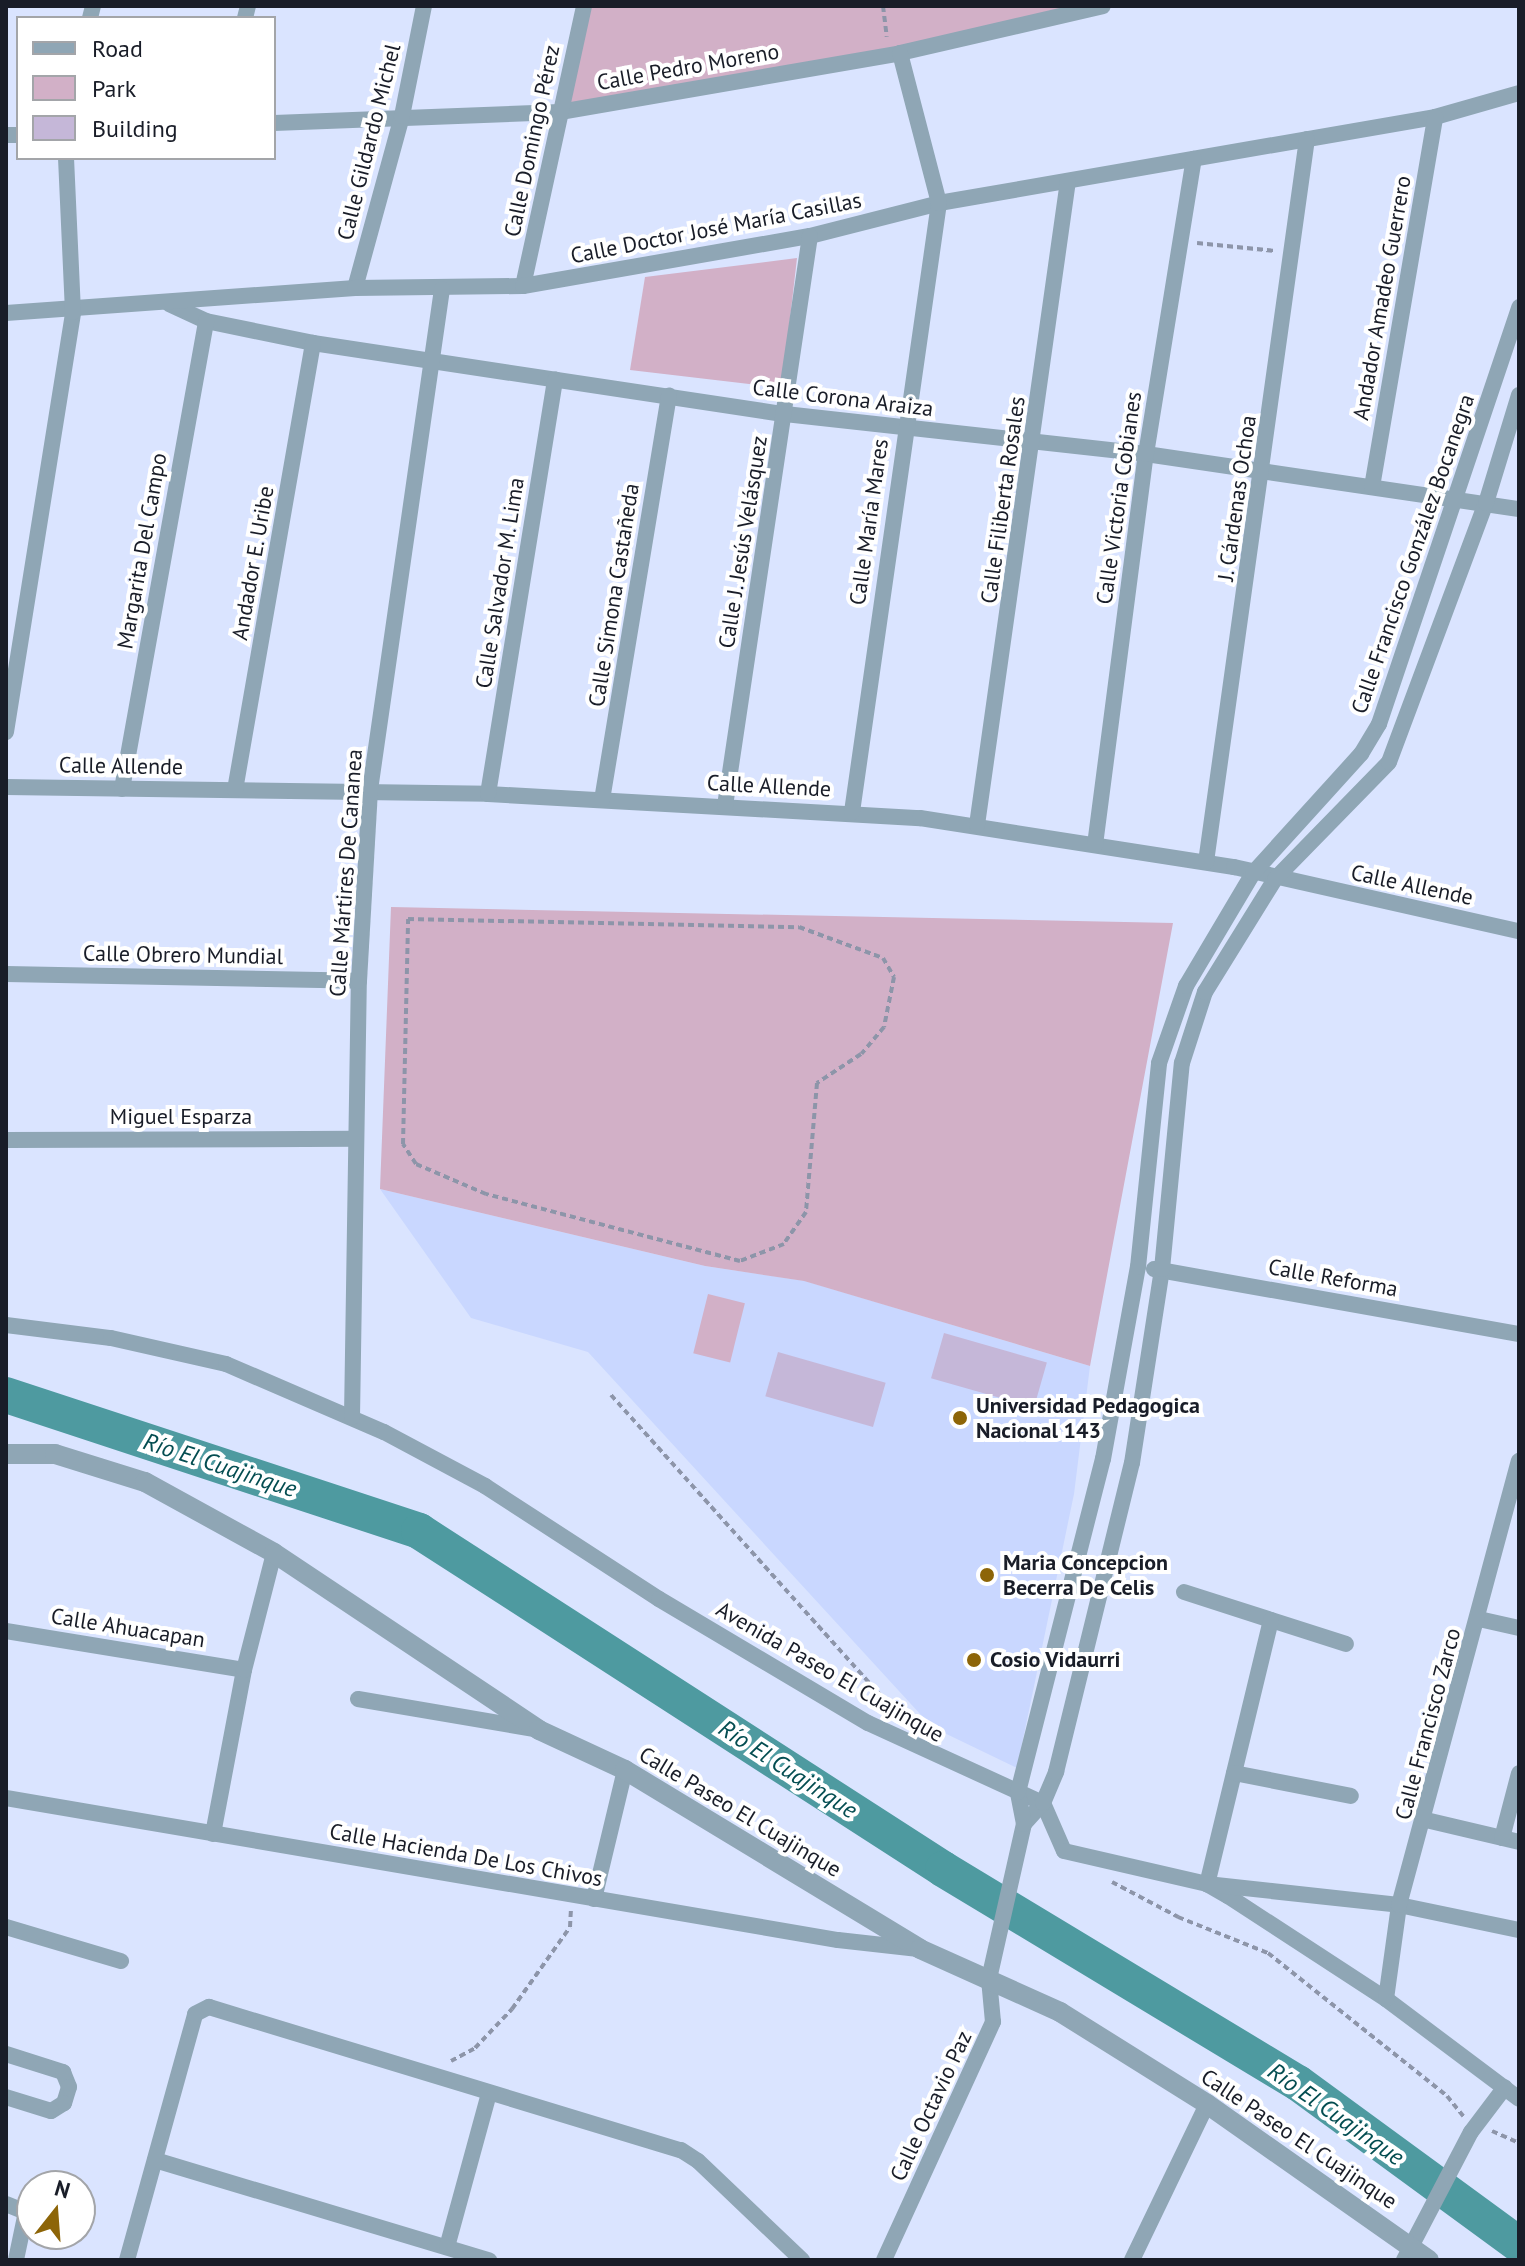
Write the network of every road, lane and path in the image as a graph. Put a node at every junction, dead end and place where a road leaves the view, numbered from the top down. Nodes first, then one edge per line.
1 (424, 6) edge
2 (584, 6) edge
3 (883, 6) edge
4 (1103, 6) edge
5 (1060, 12) edge
6 (887, 37) dead end
7 (900, 53) junction
8 (1519, 93) edge
9 (560, 112) junction
10 (402, 116) junction
11 (1435, 117) junction
12 (276, 123) edge
13 (1307, 139) junction
14 (1194, 159) junction
15 (66, 160) edge
16 (1068, 181) junction
17 (939, 203) junction
18 (810, 236) junction
19 (1180, 241) junction
20 (1290, 252) junction
21 (523, 286) junction
22 (355, 288) junction
23 (442, 289) junction
24 (167, 304) junction
25 (1519, 307) edge
26 (73, 312) junction
27 (6, 313) edge
28 (206, 321) junction
29 (313, 343) junction
30 (435, 361) junction
31 (555, 379) junction
32 (1519, 395) edge
33 (669, 396) junction
34 (785, 414) junction
35 (904, 427) junction
36 (1034, 443) junction
37 (1146, 454) junction
38 (1264, 472) junction
39 (1372, 487) junction
40 (1456, 497) junction
41 (1486, 503) junction
42 (1519, 509) edge
43 (6, 732) edge
44 (6, 787) edge
45 (122, 789) junction
46 (235, 790) junction
47 (370, 790) junction
48 (488, 794) junction
49 (602, 800) junction
50 (725, 806) junction
51 (852, 812) junction
52 (977, 825) junction
53 (1095, 845) junction
54 (1206, 862) junction
55 (1253, 873) junction
56 (1275, 879) junction
57 (799, 927) joint
58 (1519, 931) edge
59 (6, 974) edge
60 (359, 981) junction
61 (356, 1139) junction
62 (6, 1140) edge
63 (1138, 1267) junction
64 (1162, 1269) junction
65 (6, 1325) edge
66 (1519, 1334) edge
67 (611, 1395) dead end
68 (352, 1417) junction
69 (6, 1454) edge
70 (1103, 1459) junction
71 (1519, 1461) edge
72 (1132, 1463) junction
73 (274, 1553) junction
74 (1184, 1592) dead end
75 (1479, 1619) junction
76 (1271, 1620) junction
77 (1519, 1628) edge
78 (6, 1631) edge
79 (1346, 1644) dead end
80 (244, 1670) junction
81 (358, 1699) dead end
82 (905, 1723) dead end
83 (539, 1730) junction
84 (625, 1770) junction
85 (1234, 1773) junction
86 (1519, 1773) edge
87 (1018, 1792) junction
88 (1351, 1796) dead end
89 (6, 1798) edge
90 (1043, 1803) junction
91 (1426, 1820) junction
92 (1024, 1824) junction
93 (213, 1834) junction
94 (1511, 1840) edge
95 (1107, 1879) dead end
96 (1207, 1884) junction
97 (572, 1895) junction
98 (594, 1899) junction
99 (1399, 1905) junction
100 (6, 1927) edge
101 (1519, 1930) edge
102 (920, 1949) junction
103 (121, 1961) dead end
104 (989, 1979) junction
105 (1386, 1999) junction
106 (6, 2054) edge
107 (428, 2074) junction
108 (1505, 2087) junction
109 (489, 2093) junction
110 (6, 2097) edge
111 (1519, 2099) edge
112 (1207, 2104) junction
113 (1459, 2113) dead end
114 (1477, 2130) junction
115 (1519, 2143) edge
116 (155, 2160) junction
117 (6, 2204) edge
118 (447, 2247) junction
119 (1407, 2252) edge
120 (16, 2260) edge
121 (127, 2260) edge
122 (489, 2260) edge
123 (802, 2260) edge
124 (884, 2260) edge
125 (1132, 2260) edge
126 (1429, 2260) edge

1 - 10 street, Calle Gildardo Michel
2 - 9 street, Calle Domingo Pérez
3 - 6 path
4 - 5 street, Calle Pedro Moreno
5 - 7 street, Calle Pedro Moreno
7 - 9 street, Calle Pedro Moreno
7 - 17 street, Calle María Mares
8 - 11 street, Calle Doctor José María Casillas
9 - 10 street, Calle Pedro Moreno
9 - 21 street, Calle Domingo Pérez
10 - 12 street, Calle Pedro Moreno
10 - 22 street, Calle Gildardo Michel
11 - 13 street, Calle Doctor José María Casillas
11 - 39 street, Andador Amadeo Guerrero
13 - 14 street, Calle Doctor José María Casillas
13 - 20 street, J. Cárdenas Ochoa
14 - 16 street, Calle Doctor José María Casillas
14 - 19 street, Calle Victoria Cobianes
15 - 26 street
16 - 17 street, Calle Doctor José María Casillas
16 - 36 street, Calle Filiberta Rosales
17 - 18 street, Calle Doctor José María Casillas
17 - 35 street, Calle María Mares
18 - 21 street, Calle Doctor José María Casillas
18 - 34 street, Calle J. Jesús Velásquez
19 - 20 path
19 - 37 street, Calle Victoria Cobianes
20 - 38 street, J. Cárdenas Ochoa
21 - 23 street, Calle Doctor José María Casillas
22 - 23 street, Calle Doctor José María Casillas
22 - 24 street, Calle Doctor José María Casillas
23 - 30 street, Calle Mártires De Cananea
24 - 26 street, Calle Doctor José María Casillas
24 - 28 street, Calle Corona Araiza
25 - 40 street, Calle Francisco González Bocanegra
26 - 27 street, Calle Doctor José María Casillas
26 - 43 street
28 - 29 street, Calle Corona Araiza
28 - 45 street, Margarita Del Campo
29 - 30 street, Calle Corona Araiza
29 - 46 street, Andador E. Uribe
30 - 31 street, Calle Corona Araiza
30 - 47 street, Calle Mártires De Cananea
31 - 33 street, Calle Corona Araiza
31 - 48 street, Calle Salvador M. Lima
32 - 41 street
33 - 34 street, Calle Corona Araiza
33 - 49 street, Calle Simona Castañeda
34 - 35 street, Calle Corona Araiza
34 - 50 street, Calle J. Jesús Velásquez
35 - 36 street, Calle Corona Araiza
35 - 51 street, Calle María Mares
36 - 37 street, Calle Corona Araiza
36 - 52 street, Calle Filiberta Rosales
37 - 38 street, Calle Corona Araiza
37 - 53 street, Calle Victoria Cobianes
38 - 39 street, Calle Corona Araiza
38 - 54 street, J. Cárdenas Ochoa
39 - 40 street, Calle Corona Araiza
40 - 41 street, Calle Corona Araiza
40 - 55 street, Calle Francisco González Bocanegra
41 - 42 street, Calle Corona Araiza
41 - 56 street
44 - 45 street, Calle Allende
45 - 46 street, Calle Allende
46 - 47 street, Calle Allende
47 - 48 street, Calle Allende
47 - 60 street, Calle Mártires De Cananea
48 - 49 street, Calle Allende
49 - 50 street, Calle Allende
50 - 51 street, Calle Allende
51 - 52 street, Calle Allende
52 - 53 street, Calle Allende
53 - 54 street, Calle Allende
54 - 55 street, Calle Allende
55 - 56 street, Calle Allende
55 - 63 street, Calle Francisco González Bocanegra
56 - 58 street, Calle Allende
56 - 64 street
57 - 57 path
59 - 60 street, Calle Obrero Mundial
60 - 61 street, Calle Mártires De Cananea
61 - 62 street, Miguel Esparza
61 - 68 street, Calle Mártires De Cananea
63 - 64 street, Calle Reforma
63 - 70 street, Calle Francisco González Bocanegra
64 - 66 street, Calle Reforma
64 - 72 street
65 - 68 street, Avenida Paseo El Cuajinque
67 - 82 path
68 - 87 street, Avenida Paseo El Cuajinque
69 - 73 street, Calle Paseo El Cuajinque
70 - 72 street
70 - 87 street, Calle Francisco González Bocanegra
71 - 75 street, Calle Francisco Zarco
72 - 90 street
73 - 80 street
73 - 83 street, Calle Paseo El Cuajinque
74 - 76 street
75 - 77 street
75 - 91 street, Calle Francisco Zarco
76 - 79 street
76 - 85 street
78 - 80 street, Calle Ahuacapan
80 - 93 street
81 - 83 street
83 - 84 street, Calle Paseo El Cuajinque
84 - 98 street
84 - 102 street, Calle Paseo El Cuajinque
85 - 88 street
85 - 96 street
86 - 94 street
87 - 90 street, Avenida Paseo El Cuajinque
87 - 92 street, Calle Octavio Paz
89 - 93 street, Calle Hacienda De Los Chivos
90 - 92 street
90 - 96 street
91 - 94 street
91 - 99 street, Calle Francisco Zarco
92 - 104 street, Calle Octavio Paz
93 - 97 street, Calle Hacienda De Los Chivos
95 - 113 path
96 - 99 street
96 - 105 street
97 - 98 street, Calle Hacienda De Los Chivos
97 - 107 path
98 - 102 street, Calle Hacienda De Los Chivos
99 - 101 street
99 - 105 street, Calle Francisco Zarco
100 - 103 street
102 - 104 street, Calle Paseo El Cuajinque
104 - 112 street, Calle Paseo El Cuajinque
104 - 124 street, Calle Octavio Paz
105 - 108 street
106 - 110 street
107 - 109 street
107 - 116 street
108 - 111 street
108 - 114 street
109 - 118 street
109 - 123 street
112 - 119 street, Calle Paseo El Cuajinque
112 - 125 street
114 - 115 path
114 - 119 street
116 - 118 street
116 - 121 street
117 - 120 street
118 - 122 street
119 - 126 street, Calle Paseo El Cuajinque

